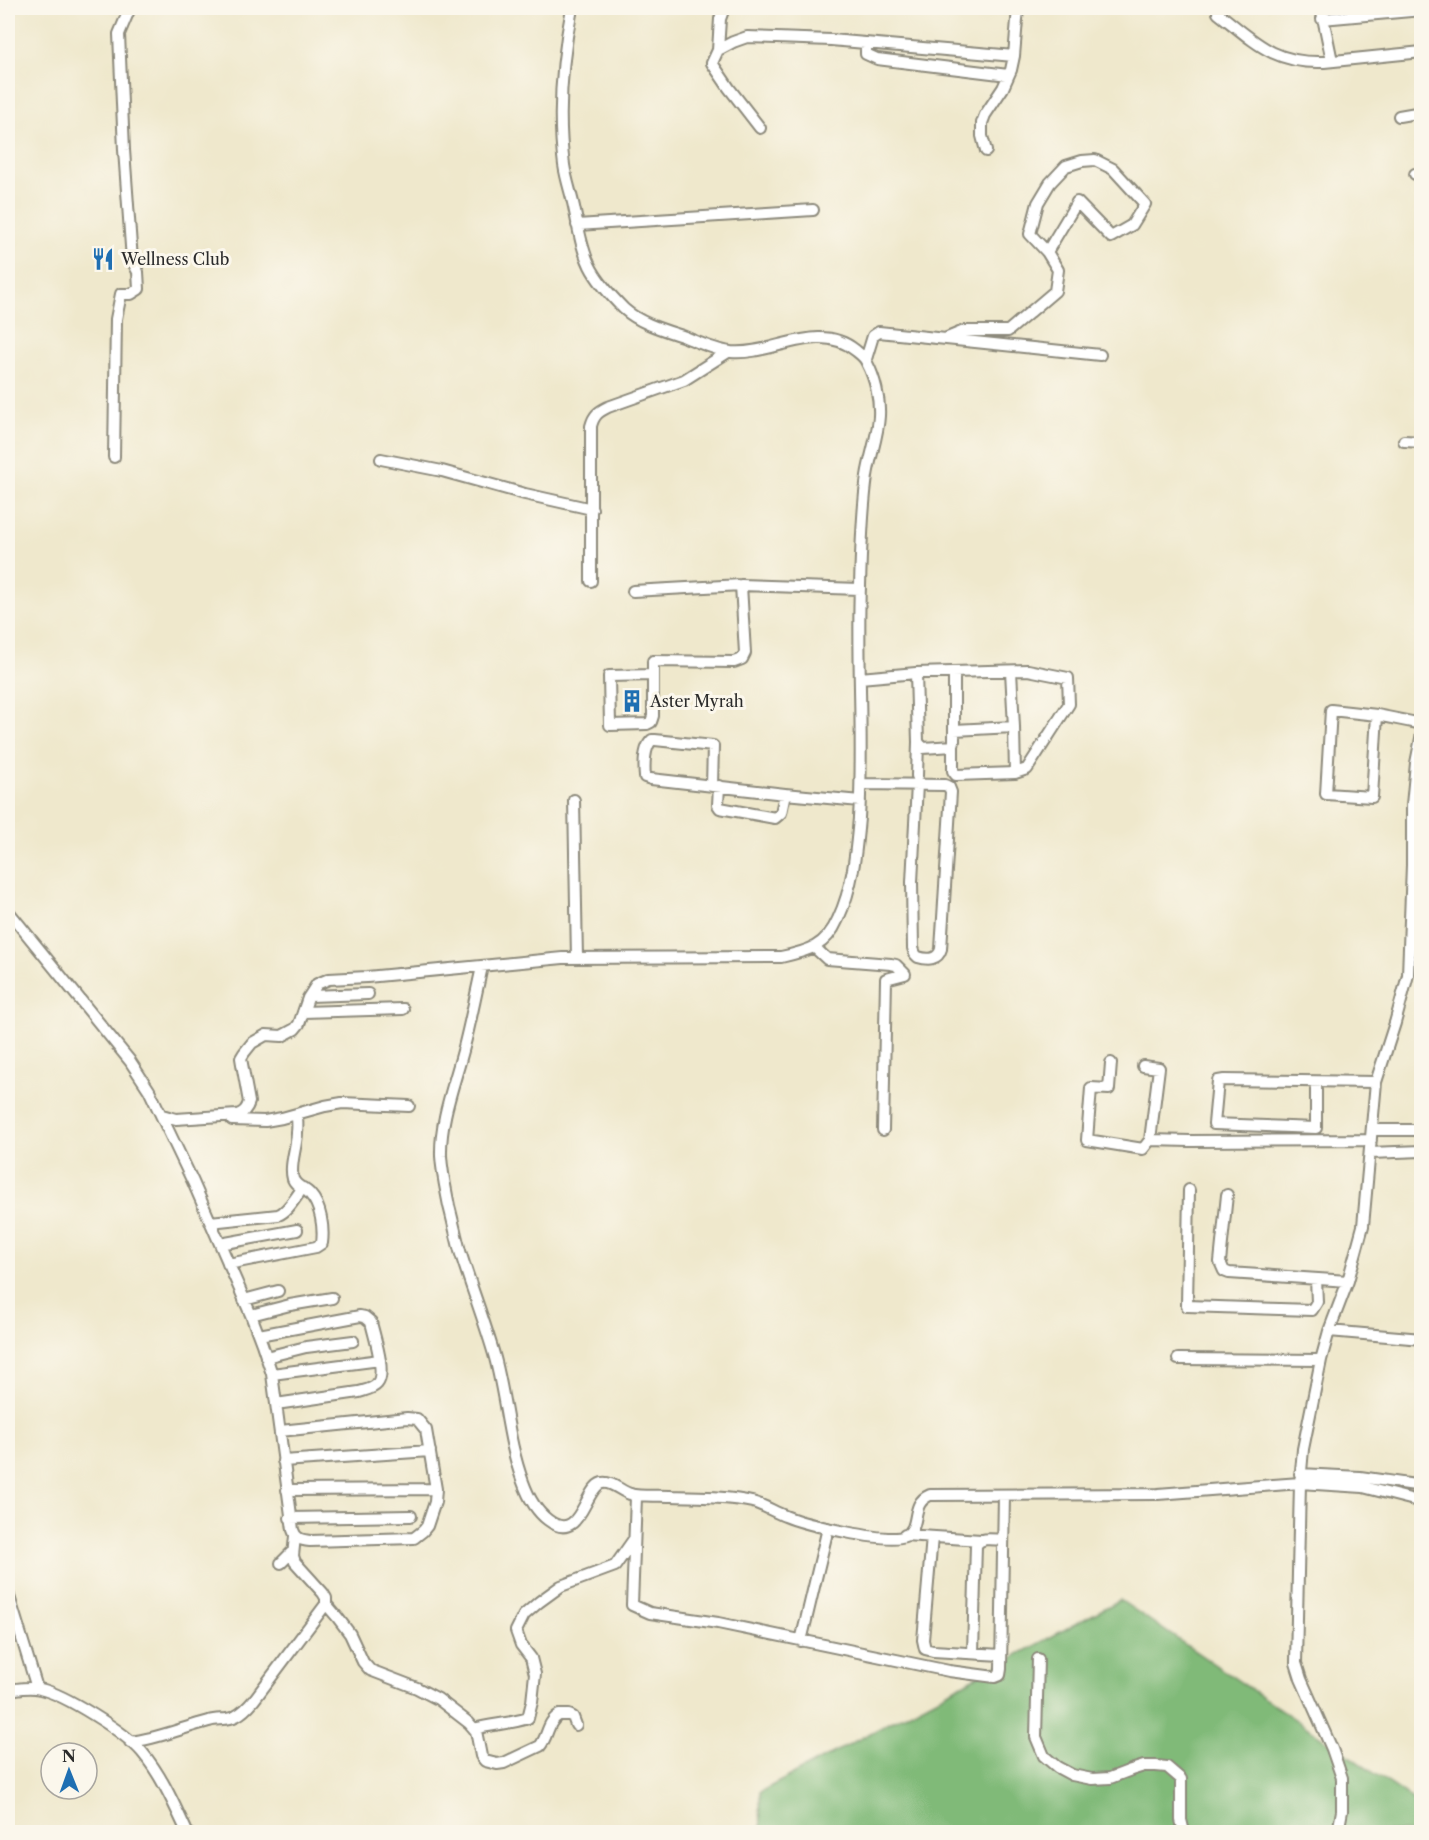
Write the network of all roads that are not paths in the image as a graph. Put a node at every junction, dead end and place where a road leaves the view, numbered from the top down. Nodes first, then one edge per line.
1 (130, 8) edge
2 (572, 8) edge
3 (724, 8) edge
4 (1018, 8) edge
5 (1321, 8) edge
6 (1422, 10) edge
7 (1218, 13) dead end
8 (1322, 19) junction
9 (866, 44) junction
10 (718, 50) junction
11 (1422, 52) edge
12 (1014, 56) junction
13 (1332, 61) junction
14 (1008, 75) junction
15 (1422, 112) edge
16 (1399, 116) dead end
17 (760, 128) dead end
18 (986, 151) dead end
19 (813, 210) dead end
20 (577, 225) junction
21 (1047, 252) junction
22 (944, 339) junction
23 (728, 352) junction
24 (1100, 355) dead end
25 (866, 359) junction
26 (1404, 441) dead end
27 (1422, 442) edge
28 (114, 457) dead end
29 (381, 459) dead end
30 (591, 508) junction
31 (591, 581) dead end
32 (741, 585) junction
33 (860, 590) junction
34 (633, 591) dead end
35 (1011, 671) junction
36 (954, 672) junction
37 (916, 673) junction
38 (653, 675) junction
39 (860, 678) junction
40 (1377, 716) junction
41 (1422, 724) edge
42 (1014, 727) junction
43 (954, 730) junction
44 (1422, 733) edge
45 (918, 742) junction
46 (953, 746) junction
47 (1015, 773) junction
48 (917, 780) junction
49 (861, 784) junction
50 (715, 786) junction
51 (785, 794) junction
52 (574, 800) dead end
53 (860, 801) junction
54 (1416, 893) edge
55 (8, 911) edge
56 (814, 947) junction
57 (577, 958) junction
58 (482, 967) junction
59 (368, 994) dead end
60 (310, 996) junction
61 (404, 1009) dead end
62 (303, 1012) junction
63 (1111, 1064) dead end
64 (1143, 1066) dead end
65 (1316, 1082) junction
66 (1376, 1082) junction
67 (248, 1106) junction
68 (410, 1106) dead end
69 (297, 1114) junction
70 (164, 1119) junction
71 (251, 1120) junction
72 (883, 1130) dead end
73 (1422, 1130) edge
74 (1372, 1135) junction
75 (1150, 1140) junction
76 (1422, 1151) edge
77 (1370, 1153) junction
78 (303, 1188) junction
79 (1189, 1190) dead end
80 (1227, 1195) dead end
81 (210, 1222) junction
82 (297, 1230) dead end
83 (220, 1244) junction
84 (228, 1264) junction
85 (1316, 1279) junction
86 (1348, 1281) junction
87 (278, 1291) dead end
88 (332, 1298) dead end
89 (244, 1300) junction
90 (250, 1316) junction
91 (1329, 1331) junction
92 (259, 1335) junction
93 (1422, 1339) edge
94 (353, 1341) dead end
95 (267, 1357) junction
96 (1178, 1359) dead end
97 (380, 1360) junction
98 (1321, 1360) junction
99 (272, 1374) junction
100 (276, 1404) junction
101 (280, 1431) junction
102 (430, 1450) junction
103 (283, 1461) junction
104 (1300, 1479) junction
105 (1422, 1486) edge
106 (436, 1489) junction
107 (287, 1490) junction
108 (631, 1494) junction
109 (1004, 1495) junction
110 (1422, 1502) edge
111 (411, 1516) dead end
112 (291, 1518) junction
113 (828, 1528) junction
114 (905, 1535) junction
115 (295, 1536) junction
116 (932, 1537) junction
117 (635, 1539) junction
118 (981, 1540) junction
119 (1004, 1540) junction
120 (293, 1551) junction
121 (281, 1563) dead end
122 (8, 1593) edge
123 (326, 1604) junction
124 (801, 1641) junction
125 (973, 1653) junction
126 (1001, 1655) junction
127 (1038, 1659) dead end
128 (37, 1688) junction
129 (8, 1690) edge
130 (576, 1725) dead end
131 (474, 1729) junction
132 (130, 1742) junction
133 (187, 1833) edge
134 (1184, 1833) edge
135 (1338, 1833) edge

1 - 28 street
2 - 20 street
3 - 10 street
4 - 12 street
5 - 8 street
6 - 8 street
7 - 13 street
8 - 13 street
9 - 10 street
9 - 12 street
9 - 14 street
10 - 17 street
11 - 13 street
12 - 14 street
14 - 18 street
15 - 16 street
19 - 20 street
20 - 23 street
21 - 21 street
21 - 22 street
22 - 24 street
22 - 25 street
23 - 25 street
23 - 30 street
25 - 33 street
26 - 27 street
29 - 30 street
30 - 31 street
32 - 33 street
32 - 34 street
32 - 38 street
33 - 39 street
35 - 36 street
35 - 42 street
35 - 47 street
36 - 37 street
36 - 43 street
37 - 39 street
37 - 45 street
38 - 38 street
39 - 49 street
40 - 40 street
40 - 41 street
42 - 43 street
42 - 47 street
43 - 46 street
44 - 54 street
45 - 46 street
45 - 48 street
46 - 47 street
48 - 48 street
48 - 49 street
49 - 53 street
50 - 50 street
50 - 51 street
50 - 51 street
51 - 53 street
52 - 57 street
53 - 56 street
54 - 66 street
55 - 70 street
56 - 57 street
56 - 72 street
57 - 58 street
58 - 60 street
58 - 108 street
59 - 60 street
60 - 62 street
61 - 62 street
62 - 67 street
63 - 75 street
64 - 75 street
65 - 65 street
65 - 66 street
66 - 74 street
67 - 70 street
67 - 71 street
68 - 69 street
69 - 71 street
69 - 78 street
70 - 71 street
70 - 81 street
73 - 74 street
74 - 75 street
74 - 77 street
76 - 77 street
77 - 86 street
78 - 81 street
78 - 84 street
79 - 85 street
80 - 85 street
81 - 83 street
82 - 83 street
83 - 84 street
84 - 89 street
85 - 86 street
86 - 91 street
87 - 89 street
88 - 90 street
89 - 90 street
90 - 92 street
91 - 93 street
91 - 98 street
92 - 95 street
92 - 97 street
94 - 95 street
95 - 99 street
96 - 98 street
97 - 99 street
97 - 100 street
98 - 104 street
99 - 100 street
100 - 101 street
101 - 102 street
101 - 103 street
102 - 103 street
102 - 106 street
103 - 107 street
104 - 105 street
104 - 109 street
104 - 110 street
104 - 135 street
106 - 107 street
106 - 115 street
107 - 112 street
108 - 113 street
108 - 117 street
109 - 114 street
109 - 119 street
111 - 112 street
112 - 115 street
113 - 114 street
113 - 124 street
114 - 116 street
115 - 120 street
116 - 118 street
116 - 125 street
117 - 124 street
117 - 131 street
118 - 119 street
118 - 125 street
119 - 126 street
120 - 121 street
120 - 123 street
122 - 128 street
123 - 131 street
123 - 132 street
124 - 126 street
125 - 126 street
127 - 134 street
128 - 129 street
128 - 132 street
130 - 131 street
132 - 133 street

